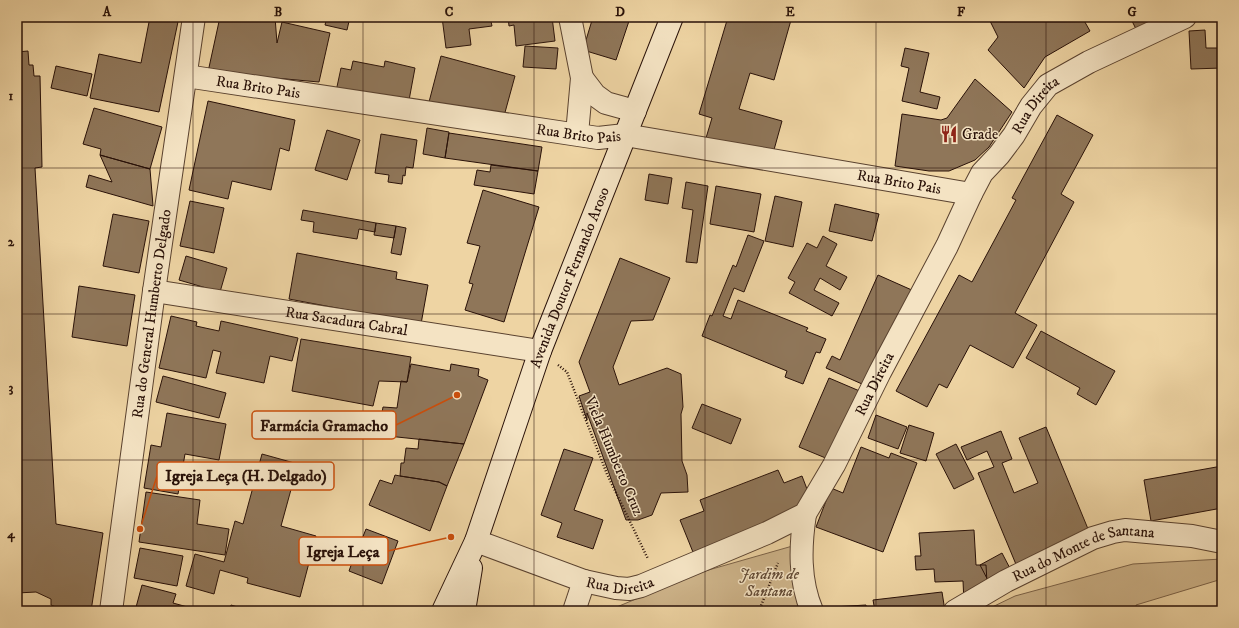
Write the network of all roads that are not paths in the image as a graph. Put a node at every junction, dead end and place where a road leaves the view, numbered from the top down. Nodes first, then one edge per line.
1 (194, 17) edge
2 (570, 17) edge
3 (672, 17) edge
4 (1185, 17) edge
5 (186, 76) junction
6 (582, 78) junction
7 (635, 111) junction
8 (577, 134) junction
9 (625, 136) junction
10 (971, 194) junction
11 (154, 291) junction
12 (540, 351) junction
13 (805, 514) junction
14 (476, 541) junction
15 (1222, 542) edge
16 (584, 581) junction
17 (111, 611) edge
18 (443, 611) edge
19 (464, 611) edge
20 (574, 611) edge
21 (812, 611) edge
22 (955, 611) edge

1 - 5 street, Rua do General Humberto Delgado
2 - 6 street
3 - 7 street, Avenida Doutor Fernando Aroso
4 - 10 street, Rua Direita
5 - 8 street, Rua Brito Pais
5 - 11 street, Rua do General Humberto Delgado
6 - 7 street
6 - 8 street
7 - 9 street, Avenida Doutor Fernando Aroso
8 - 9 street, Rua Brito Pais
9 - 10 street, Rua Brito Pais
9 - 12 street, Avenida Doutor Fernando Aroso
10 - 13 street, Rua Direita
11 - 12 street, Rua Sacadura Cabral
11 - 17 street, Rua do General Humberto Delgado
12 - 14 street, Avenida Doutor Fernando Aroso
13 - 16 street, Rua Direita
13 - 21 street
14 - 16 street, Rua Direita
14 - 18 street, Avenida Doutor Fernando Aroso
14 - 19 street, Avenida Doutor Fernando Aroso
15 - 22 street, Rua do Monte de Santana
16 - 20 street

